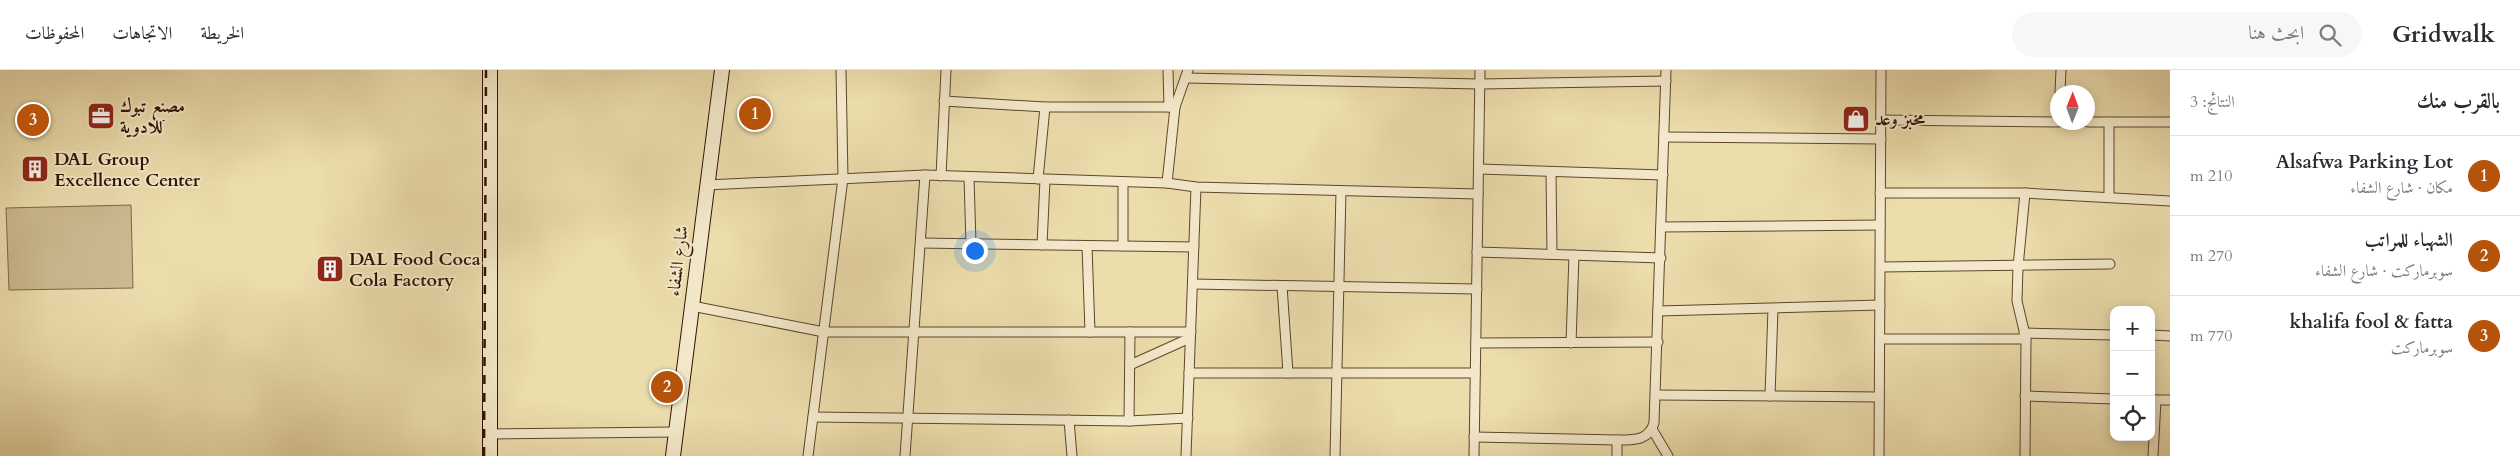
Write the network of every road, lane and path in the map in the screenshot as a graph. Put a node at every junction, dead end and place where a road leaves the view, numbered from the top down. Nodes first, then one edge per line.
1 (490, 70) edge
2 (722, 70) edge
3 (841, 70) edge
4 (946, 70) edge
5 (1168, 70) edge
6 (1480, 70) edge
7 (1666, 70) edge
8 (1881, 70) edge
9 (2061, 70) edge
10 (1187, 74) edge
11 (1666, 81) junction
12 (1480, 84) junction
13 (2060, 85) edge
14 (944, 100) junction
15 (1045, 107) junction
16 (1172, 107) junction
17 (1881, 120) junction
18 (2050, 122) edge
19 (2095, 122) edge
20 (2109, 122) junction
21 (2170, 122) edge
22 (1664, 137) junction
23 (1881, 139) junction
24 (1479, 169) junction
25 (1551, 172) junction
26 (925, 175) junction
27 (1663, 175) junction
28 (941, 176) junction
29 (969, 177) junction
30 (844, 178) junction
31 (1042, 179) junction
32 (1124, 182) junction
33 (1168, 183) junction
34 (706, 185) junction
35 (1196, 187) junction
36 (1341, 191) junction
37 (1880, 193) junction
38 (2025, 193) junction
39 (1478, 194) junction
40 (2109, 196) junction
41 (2170, 201) edge
42 (1880, 225) junction
43 (1661, 227) junction
44 (921, 243) junction
45 (970, 244) junction
46 (1042, 245) junction
47 (1088, 246) junction
48 (1123, 246) junction
49 (1194, 247) junction
50 (1477, 252) junction
51 (1552, 254) junction
52 (1574, 255) junction
53 (1661, 258) junction
54 (2110, 264) dead end
55 (1880, 267) junction
56 (2018, 267) junction
57 (1193, 284) junction
58 (1282, 286) junction
59 (1339, 287) junction
60 (1476, 289) junction
61 (1880, 305) junction
62 (692, 306) junction
63 (1773, 308) junction
64 (1658, 311) junction
65 (824, 332) junction
66 (914, 332) junction
67 (1090, 332) junction
68 (1130, 332) junction
69 (1191, 335) junction
70 (2110, 335) edge
71 (2155, 335) edge
72 (2025, 336) junction
73 (2170, 336) edge
74 (1880, 339) junction
75 (1658, 342) junction
76 (1476, 343) junction
77 (1571, 343) junction
78 (1130, 365) junction
79 (1189, 373) junction
80 (1288, 373) junction
81 (1337, 373) junction
82 (1475, 373) junction
83 (1657, 395) junction
84 (1770, 396) junction
85 (2025, 396) junction
86 (1880, 397) junction
87 (2110, 398) edge
88 (2155, 400) edge
89 (2170, 400) edge
90 (813, 417) junction
91 (908, 418) junction
92 (1188, 418) junction
93 (1069, 420) junction
94 (1129, 421) junction
95 (1652, 429) junction
96 (676, 432) junction
97 (490, 434) junction
98 (1474, 437) junction
99 (1616, 440) junction
100 (2153, 441) edge
101 (490, 456) edge
102 (673, 456) edge
103 (808, 456) edge
104 (904, 456) edge
105 (1072, 456) edge
106 (1186, 456) edge
107 (1335, 456) edge
108 (1474, 456) edge
109 (1617, 456) edge
110 (1668, 456) edge
111 (1879, 456) edge
112 (2025, 456) edge
113 (2153, 456) edge

1 - 97 street
2 - 34 street, شارع الشفاء
3 - 30 street
4 - 14 street
5 - 16 street
6 - 12 street
7 - 11 street
8 - 17 street
9 - 13 street
10 - 12 street
10 - 16 street
11 - 12 street
11 - 22 street
12 - 24 street
14 - 15 street
14 - 28 street
15 - 16 street
15 - 31 street
16 - 33 street
17 - 18 street
17 - 23 street
19 - 20 street
20 - 21 street
20 - 40 street
22 - 23 street
22 - 27 street
23 - 37 street
24 - 25 street
24 - 39 street
25 - 27 street
25 - 51 street
26 - 28 street
26 - 30 street
26 - 44 street
27 - 43 street
28 - 29 street
29 - 31 street
29 - 45 street
30 - 34 street
30 - 65 street
31 - 32 street
31 - 46 street
32 - 33 street
32 - 48 street
33 - 35 street
34 - 62 street, شارع الشفاء
35 - 36 street
35 - 49 street
36 - 39 street
36 - 59 street
37 - 38 street
37 - 42 street
38 - 40 street
38 - 56 street
39 - 50 street
40 - 41 street
42 - 43 street
42 - 55 street
43 - 53 street
44 - 45 street
44 - 66 street
45 - 46 street
46 - 47 street
47 - 48 street
47 - 67 street
48 - 49 street
49 - 57 street
50 - 51 street
50 - 60 street
51 - 52 street
52 - 53 street
52 - 77 street
53 - 64 street
54 - 56 street
55 - 56 street
55 - 61 street
56 - 72 street
57 - 58 street
57 - 69 street
58 - 59 street
58 - 80 street
59 - 60 street
59 - 81 street
60 - 76 street
61 - 63 street
61 - 74 street
62 - 65 street
62 - 96 street, شارع الشفاء
63 - 64 street
63 - 84 street
64 - 75 street
65 - 66 street
65 - 90 street
66 - 67 street
66 - 91 street
67 - 68 street
68 - 69 street
68 - 78 street
69 - 78 street
69 - 79 street
70 - 72 street
71 - 73 street
72 - 74 street
72 - 85 street
74 - 86 street
75 - 77 street
75 - 83 street
76 - 77 street
76 - 82 street
78 - 94 street
79 - 80 street
79 - 92 street
80 - 81 street
81 - 82 street
81 - 107 street
82 - 98 street
83 - 84 street
83 - 95 street
84 - 86 street
85 - 87 street
85 - 112 street
86 - 111 street
88 - 89 street
90 - 91 street
90 - 103 street
91 - 93 street
91 - 104 street
92 - 94 street
92 - 106 street
93 - 94 street
93 - 105 street
95 - 99 street
95 - 110 street
96 - 97 street
96 - 102 street, شارع الشفاء
97 - 101 street
98 - 99 street
98 - 108 street
99 - 109 street
100 - 113 street

